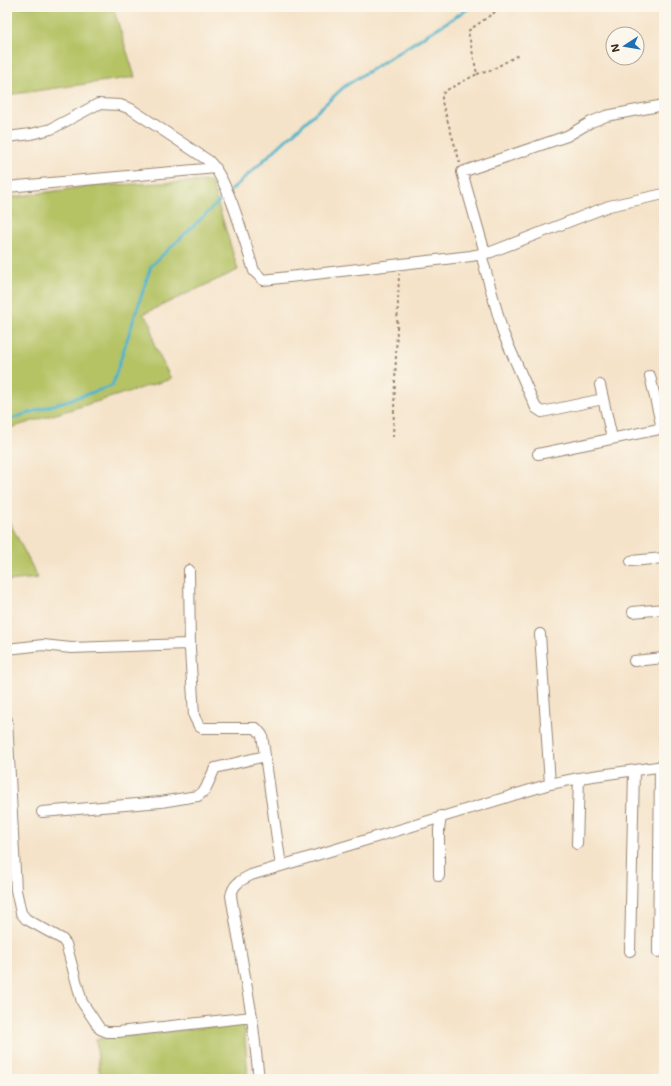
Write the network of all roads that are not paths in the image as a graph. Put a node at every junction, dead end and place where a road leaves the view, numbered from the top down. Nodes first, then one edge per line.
1 (664, 105) edge
2 (7, 137) edge
3 (216, 168) junction
4 (7, 187) edge
5 (664, 194) edge
6 (483, 253) junction
7 (650, 376) dead end
8 (600, 385) dead end
9 (603, 399) junction
10 (663, 428) edge
11 (612, 438) junction
12 (538, 454) dead end
13 (664, 558) edge
14 (631, 561) dead end
15 (189, 570) dead end
16 (664, 609) edge
17 (633, 612) dead end
18 (540, 634) dead end
19 (7, 649) edge
20 (190, 649) junction
21 (664, 658) edge
22 (634, 661) dead end
23 (7, 720) edge
24 (7, 724) edge
25 (265, 756) junction
26 (662, 766) edge
27 (634, 770) junction
28 (579, 778) junction
29 (550, 784) junction
30 (42, 812) dead end
31 (441, 816) junction
32 (577, 844) dead end
33 (280, 866) junction
34 (439, 876) dead end
35 (12, 888) edge
36 (630, 951) dead end
37 (658, 952) dead end
38 (252, 1017) junction
39 (259, 1079) edge

1 - 6 street
2 - 3 street
3 - 4 street
3 - 6 street
5 - 6 street
6 - 9 street
7 - 10 street
8 - 9 street
9 - 11 street
10 - 11 street
11 - 12 street
13 - 14 street
15 - 20 street
16 - 17 street
18 - 29 street
19 - 20 street
20 - 25 street
21 - 22 street
23 - 24 street
24 - 35 street
25 - 30 street
25 - 33 street
26 - 27 street
26 - 37 street
27 - 28 street
27 - 36 street
28 - 29 street
28 - 32 street
29 - 31 street
31 - 33 street
31 - 34 street
33 - 38 street
35 - 38 street
38 - 39 street

